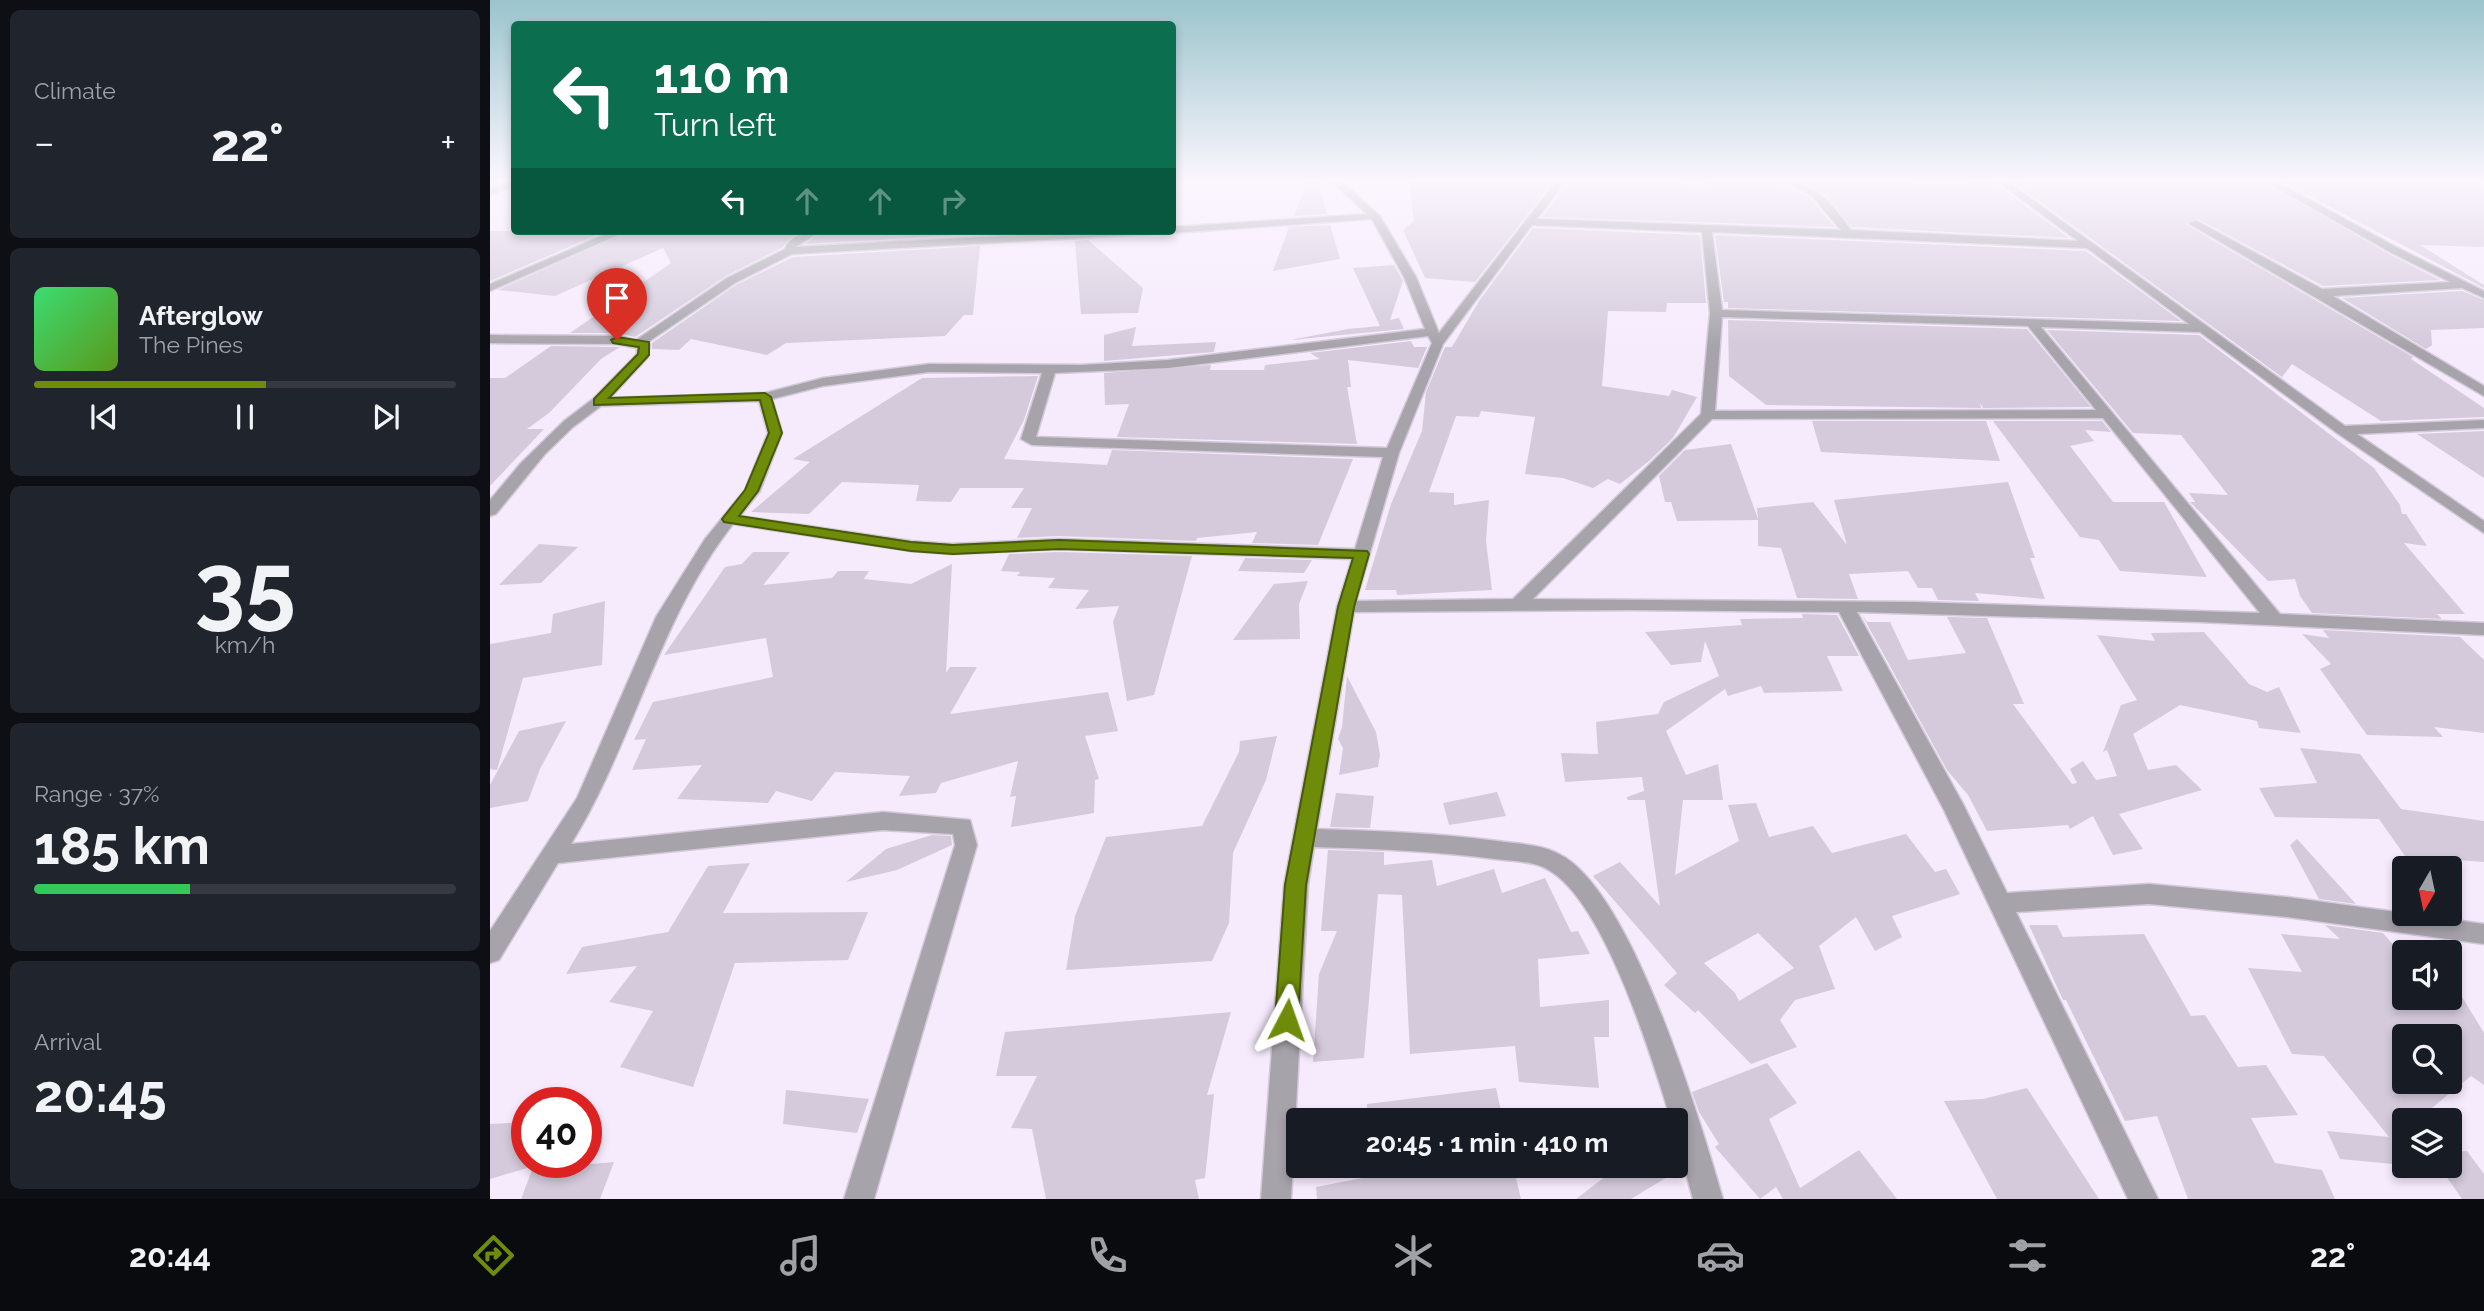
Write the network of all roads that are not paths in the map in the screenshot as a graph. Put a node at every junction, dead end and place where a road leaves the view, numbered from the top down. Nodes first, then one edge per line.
1 (613, 235) edge
2 (809, 235) edge
3 (1080, 235) edge
4 (1386, 235) edge
5 (1520, 235) edge
6 (1708, 235) edge
7 (1886, 235) edge
8 (2073, 235) edge
9 (2215, 235) edge
10 (2365, 235) edge
11 (2087, 245) junction
12 (790, 251) junction
13 (2464, 285) junction
14 (490, 288) edge
15 (2319, 293) junction
16 (2484, 295) edge
17 (1716, 313) junction
18 (2032, 323) junction
19 (2203, 328) junction
20 (1435, 338) junction
21 (490, 339) edge
22 (639, 343) junction
23 (1051, 369) junction
24 (2484, 392) edge
25 (765, 397) junction
26 (598, 402) junction
27 (2107, 414) junction
28 (1708, 415) junction
29 (2484, 424) edge
30 (2342, 430) junction
31 (1392, 453) junction
32 (490, 511) edge
33 (729, 519) junction
34 (2484, 527) edge
35 (1362, 554) junction
36 (1519, 603) junction
37 (1346, 607) junction
38 (1845, 607) junction
39 (2274, 618) junction
40 (2484, 629) edge
41 (1304, 838) junction
42 (552, 855) junction
43 (2000, 903) junction
44 (2484, 934) edge
45 (490, 953) edge
46 (859, 1199) edge
47 (1276, 1199) edge
48 (1708, 1199) edge
49 (2143, 1199) edge

1 - 14 street
2 - 12 street
3 - 12 street
4 - 20 street
5 - 20 street
6 - 17 street
7 - 11 street
8 - 11 street
9 - 15 street
10 - 13 street
11 - 19 street
12 - 22 street
13 - 15 street
13 - 16 street
15 - 24 street
17 - 18 street
17 - 28 street
18 - 19 street
18 - 27 street
19 - 30 street
20 - 23 street
20 - 31 street
21 - 22 street
22 - 26 street
23 - 25 street
23 - 31 street
25 - 26 street
25 - 33 street
26 - 32 street
27 - 28 street
27 - 39 street
28 - 36 street
29 - 30 street
30 - 34 street
31 - 35 street
33 - 35 street
33 - 42 street
35 - 37 street
36 - 37 street
36 - 38 street
37 - 41 street
38 - 39 street
38 - 43 street
39 - 40 street
41 - 47 street
41 - 48 street
42 - 45 street
42 - 46 street
43 - 44 street
43 - 49 street

